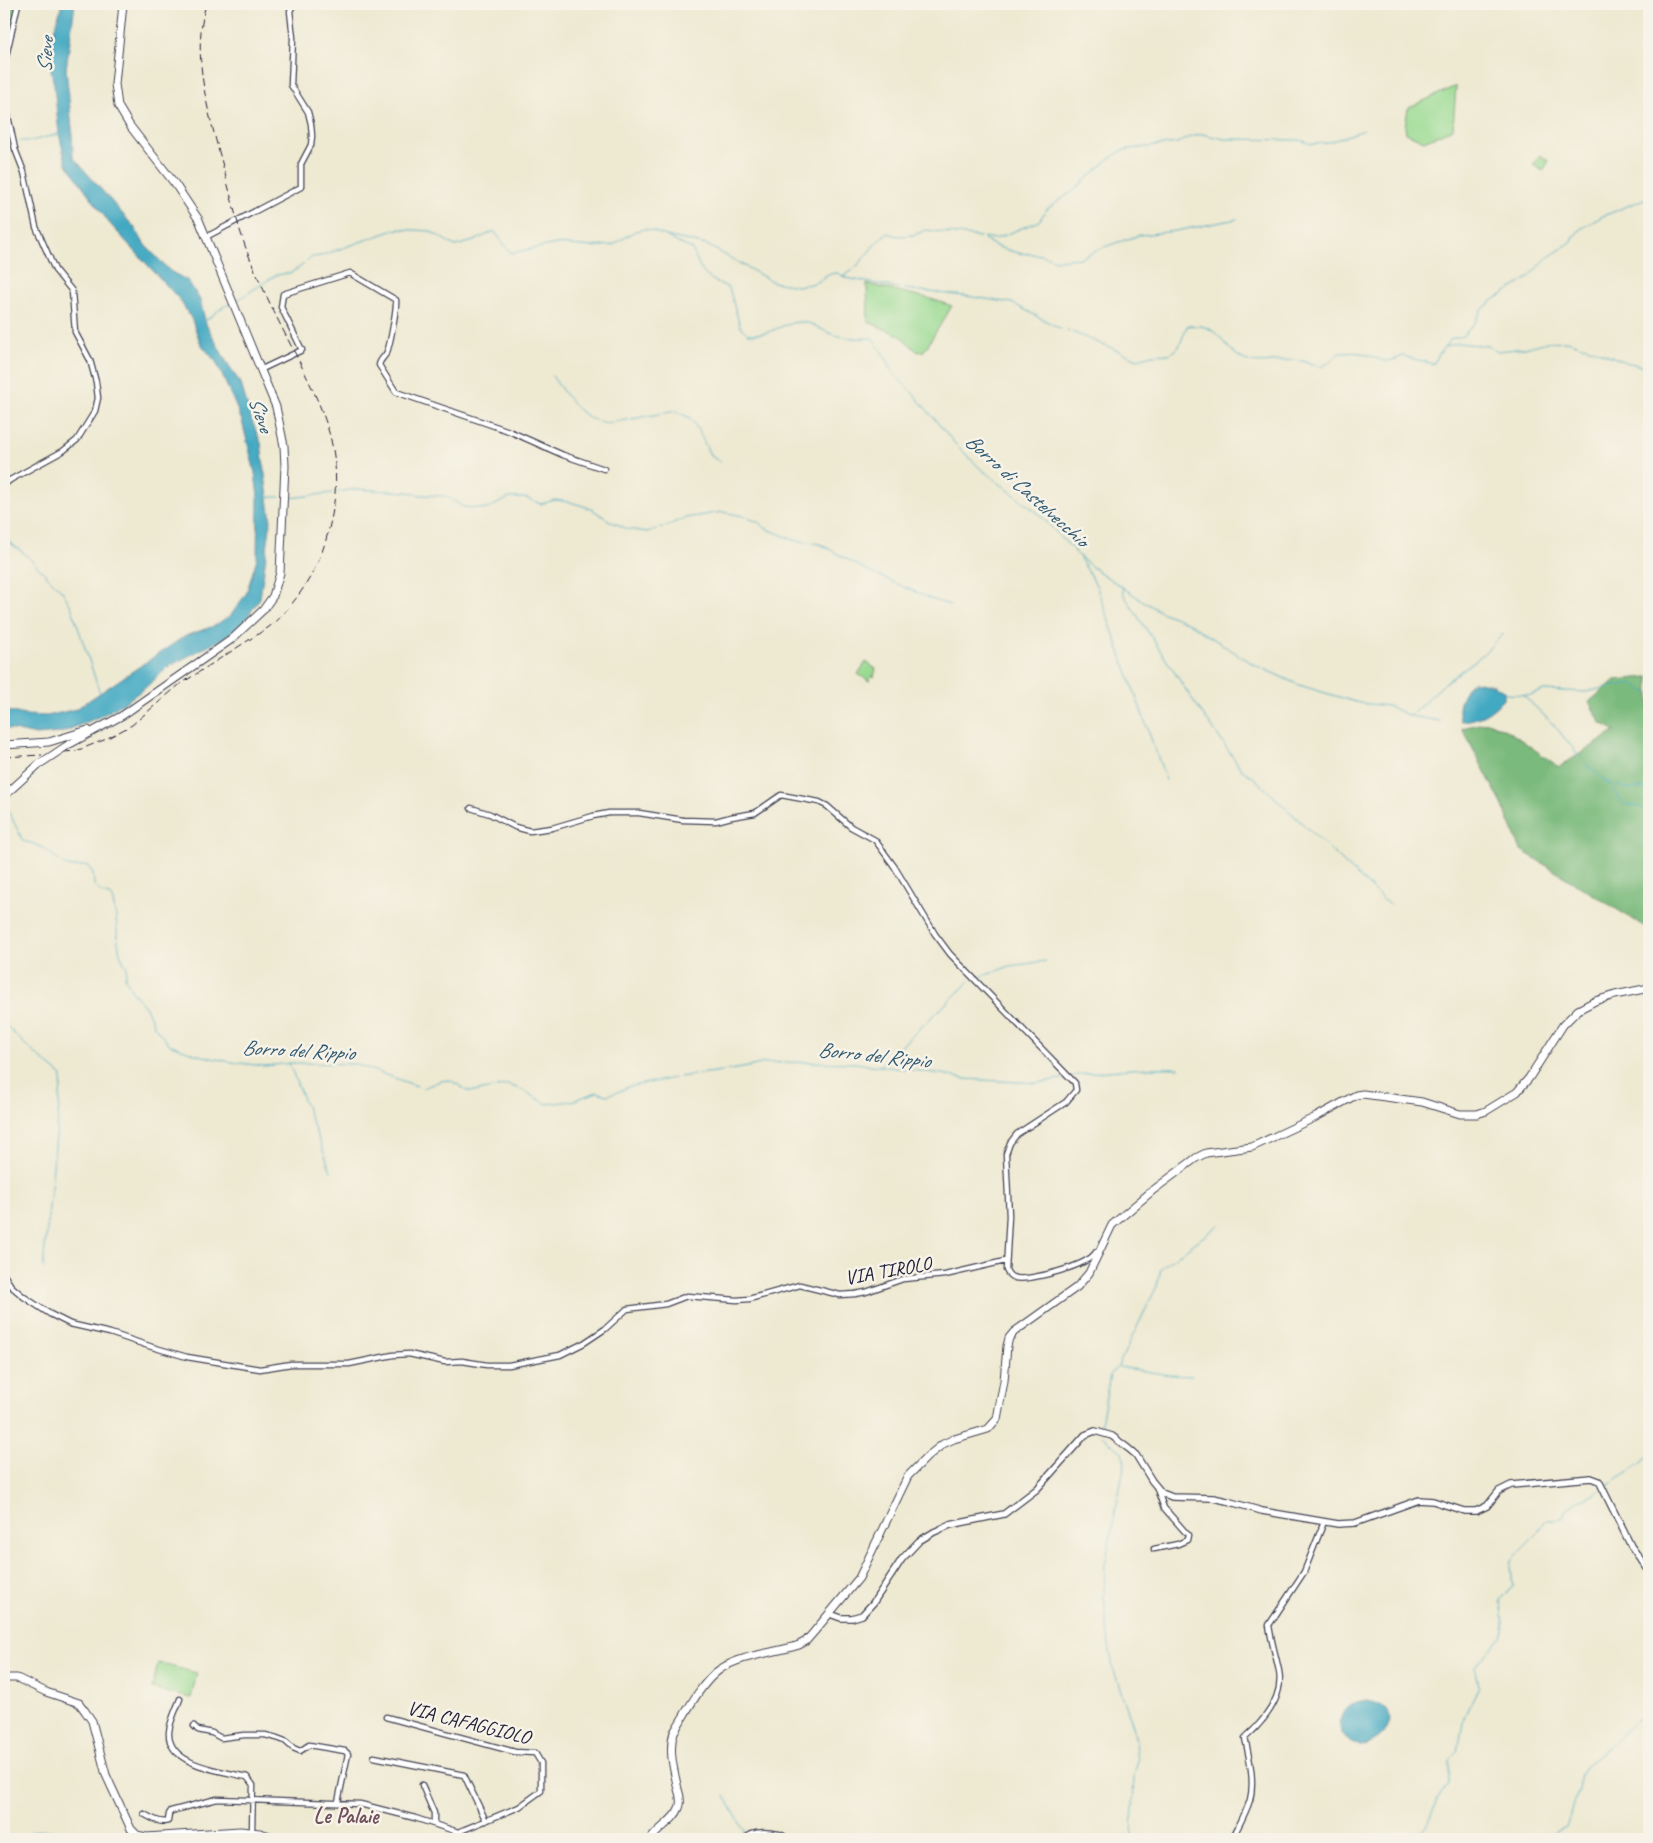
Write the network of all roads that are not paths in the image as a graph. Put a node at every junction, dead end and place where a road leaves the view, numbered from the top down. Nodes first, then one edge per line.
1 (18, 4) edge
2 (123, 4) edge
3 (294, 4) edge
4 (4, 65) edge
5 (4, 98) edge
6 (206, 237) junction
7 (262, 369) junction
8 (604, 469) dead end
9 (4, 485) edge
10 (123, 715) junction
11 (4, 745) edge
12 (4, 796) edge
13 (471, 808) dead end
14 (1649, 988) edge
15 (1099, 1253) junction
16 (1005, 1261) junction
17 (4, 1275) edge
18 (1156, 1486) junction
19 (1324, 1522) junction
20 (1154, 1548) dead end
21 (1649, 1571) edge
22 (830, 1614) junction
23 (4, 1678) edge
24 (180, 1699) dead end
25 (386, 1717) dead end
26 (194, 1726) dead end
27 (374, 1757) dead end
28 (422, 1785) dead end
29 (253, 1801) junction
30 (338, 1802) junction
31 (144, 1814) dead end
32 (486, 1821) junction
33 (434, 1824) junction
34 (252, 1831) junction
35 (458, 1832) junction
36 (269, 1837) edge
37 (279, 1839) edge
38 (457, 1839) edge
39 (651, 1839) edge
40 (745, 1839) edge
41 (790, 1839) edge
42 (1232, 1839) edge

1 - 4 street
2 - 6 main road
3 - 6 street
5 - 9 street
6 - 7 main road
7 - 8 street
7 - 10 main road
10 - 11 main road
10 - 12 main road, bridge
13 - 16 street
14 - 15 main road
15 - 16 street
15 - 22 main road
16 - 17 street, VIA TIROLO
18 - 19 main road
18 - 20 street
18 - 22 main road
19 - 21 main road
19 - 42 street
22 - 39 main road
23 - 34 main road
24 - 29 street
25 - 32 street, VIA CAFAGGIOLO
26 - 30 street
27 - 32 street
28 - 33 street
29 - 30 street
29 - 31 street
29 - 34 street
30 - 33 street
32 - 35 street, VIA CAFAGGIOLO
33 - 35 street
34 - 36 main road
35 - 38 street
36 - 37 main road
40 - 41 street

